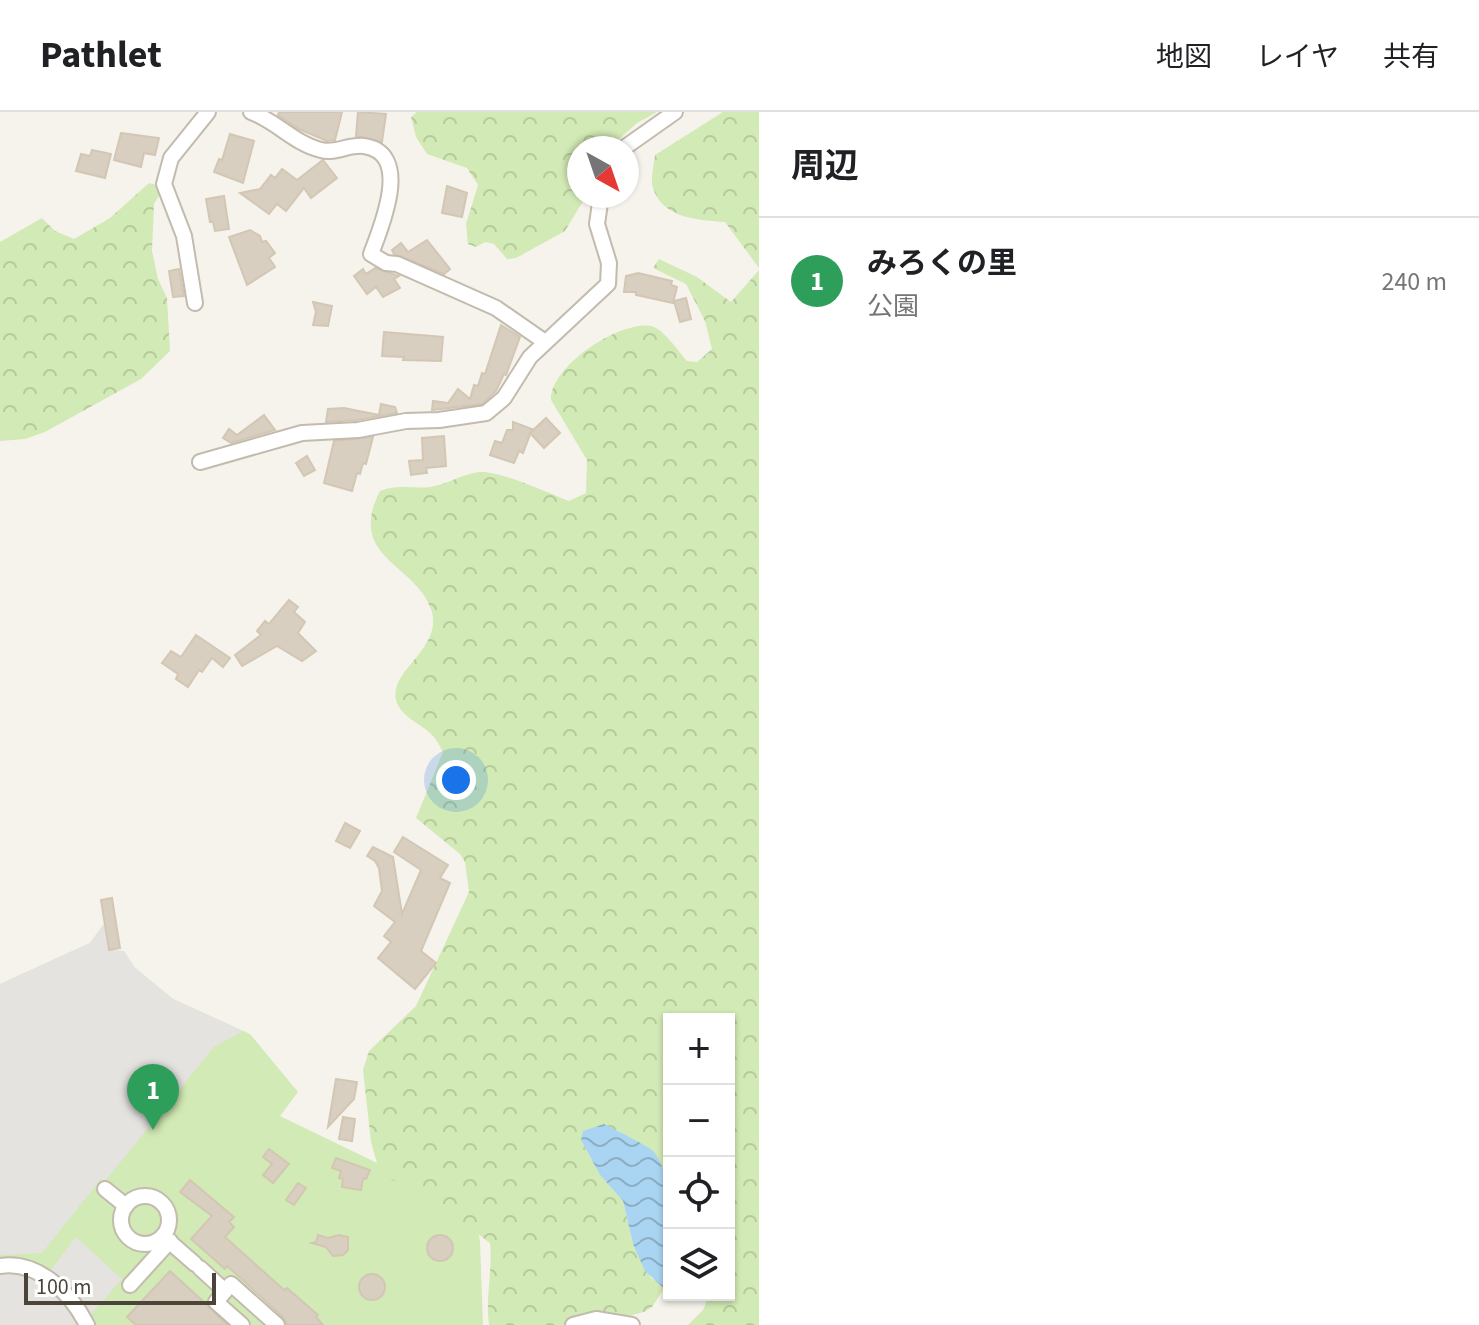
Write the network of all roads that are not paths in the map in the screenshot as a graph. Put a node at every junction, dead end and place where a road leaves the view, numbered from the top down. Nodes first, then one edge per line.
1 (208, 112) edge
2 (251, 112) edge
3 (675, 112) edge
4 (639, 137) edge
5 (599, 208) edge
6 (195, 303) dead end
7 (545, 342) junction
8 (200, 462) dead end
9 (105, 1189) dead end
10 (126, 1206) junction
11 (166, 1238) junction
12 (0, 1266) edge
13 (130, 1285) dead end
14 (225, 1291) junction
15 (87, 1325) edge
16 (242, 1325) edge
17 (277, 1325) edge
18 (573, 1325) edge
19 (632, 1325) edge

1 - 6 street
2 - 7 street
3 - 4 street
5 - 7 street
7 - 8 street
9 - 10 street
10 - 11 street
10 - 11 street
11 - 13 street
11 - 14 street
12 - 15 street
14 - 16 street
14 - 17 street
18 - 19 street

